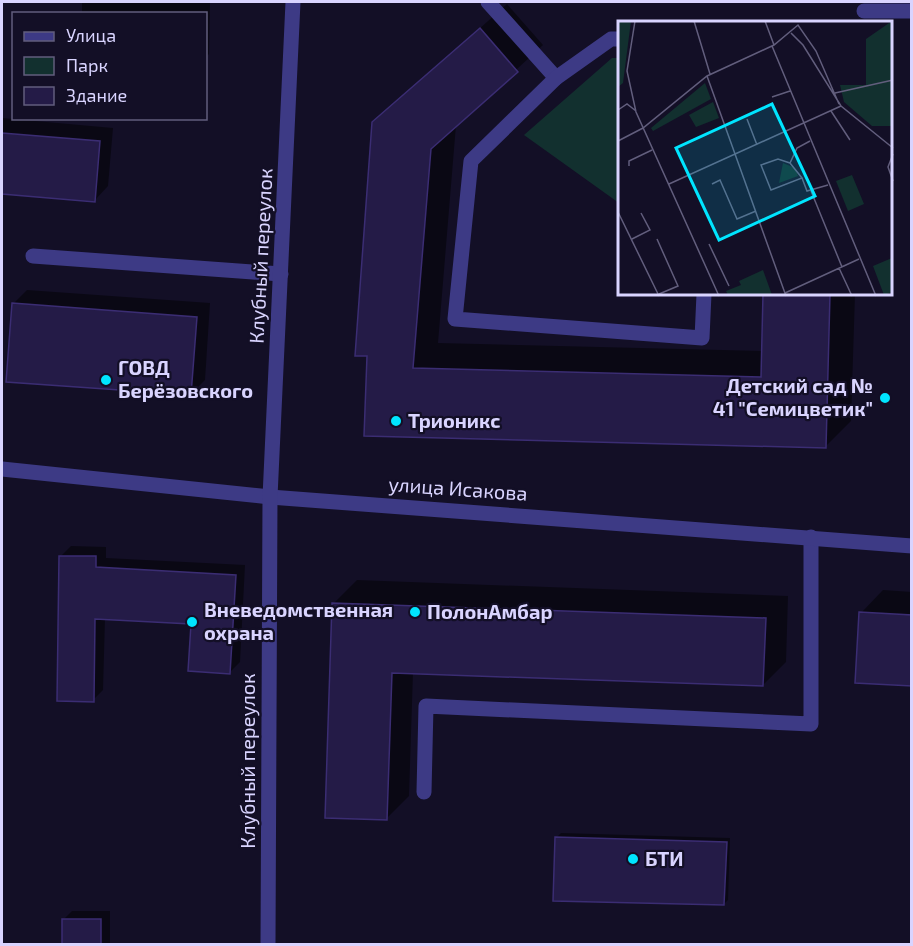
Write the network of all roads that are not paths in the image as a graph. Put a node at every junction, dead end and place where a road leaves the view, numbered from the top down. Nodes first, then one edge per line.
1 (293, 2) edge
2 (488, 2) edge
3 (912, 11) edge
4 (863, 12) edge
5 (618, 39) edge
6 (556, 78) junction
7 (33, 256) dead end
8 (282, 274) junction
9 (705, 296) edge
10 (2, 469) edge
11 (270, 496) junction
12 (811, 537) junction
13 (912, 546) edge
14 (424, 792) dead end
15 (268, 945) edge

1 - 8 street, Клубный переулок
2 - 6 street
3 - 4 street
5 - 6 street
6 - 9 street
7 - 8 street
8 - 11 street, Клубный переулок
10 - 11 street, улица Исакова
11 - 12 street, улица Исакова
11 - 15 street, Клубный переулок
12 - 13 street, улица Исакова
12 - 14 street

